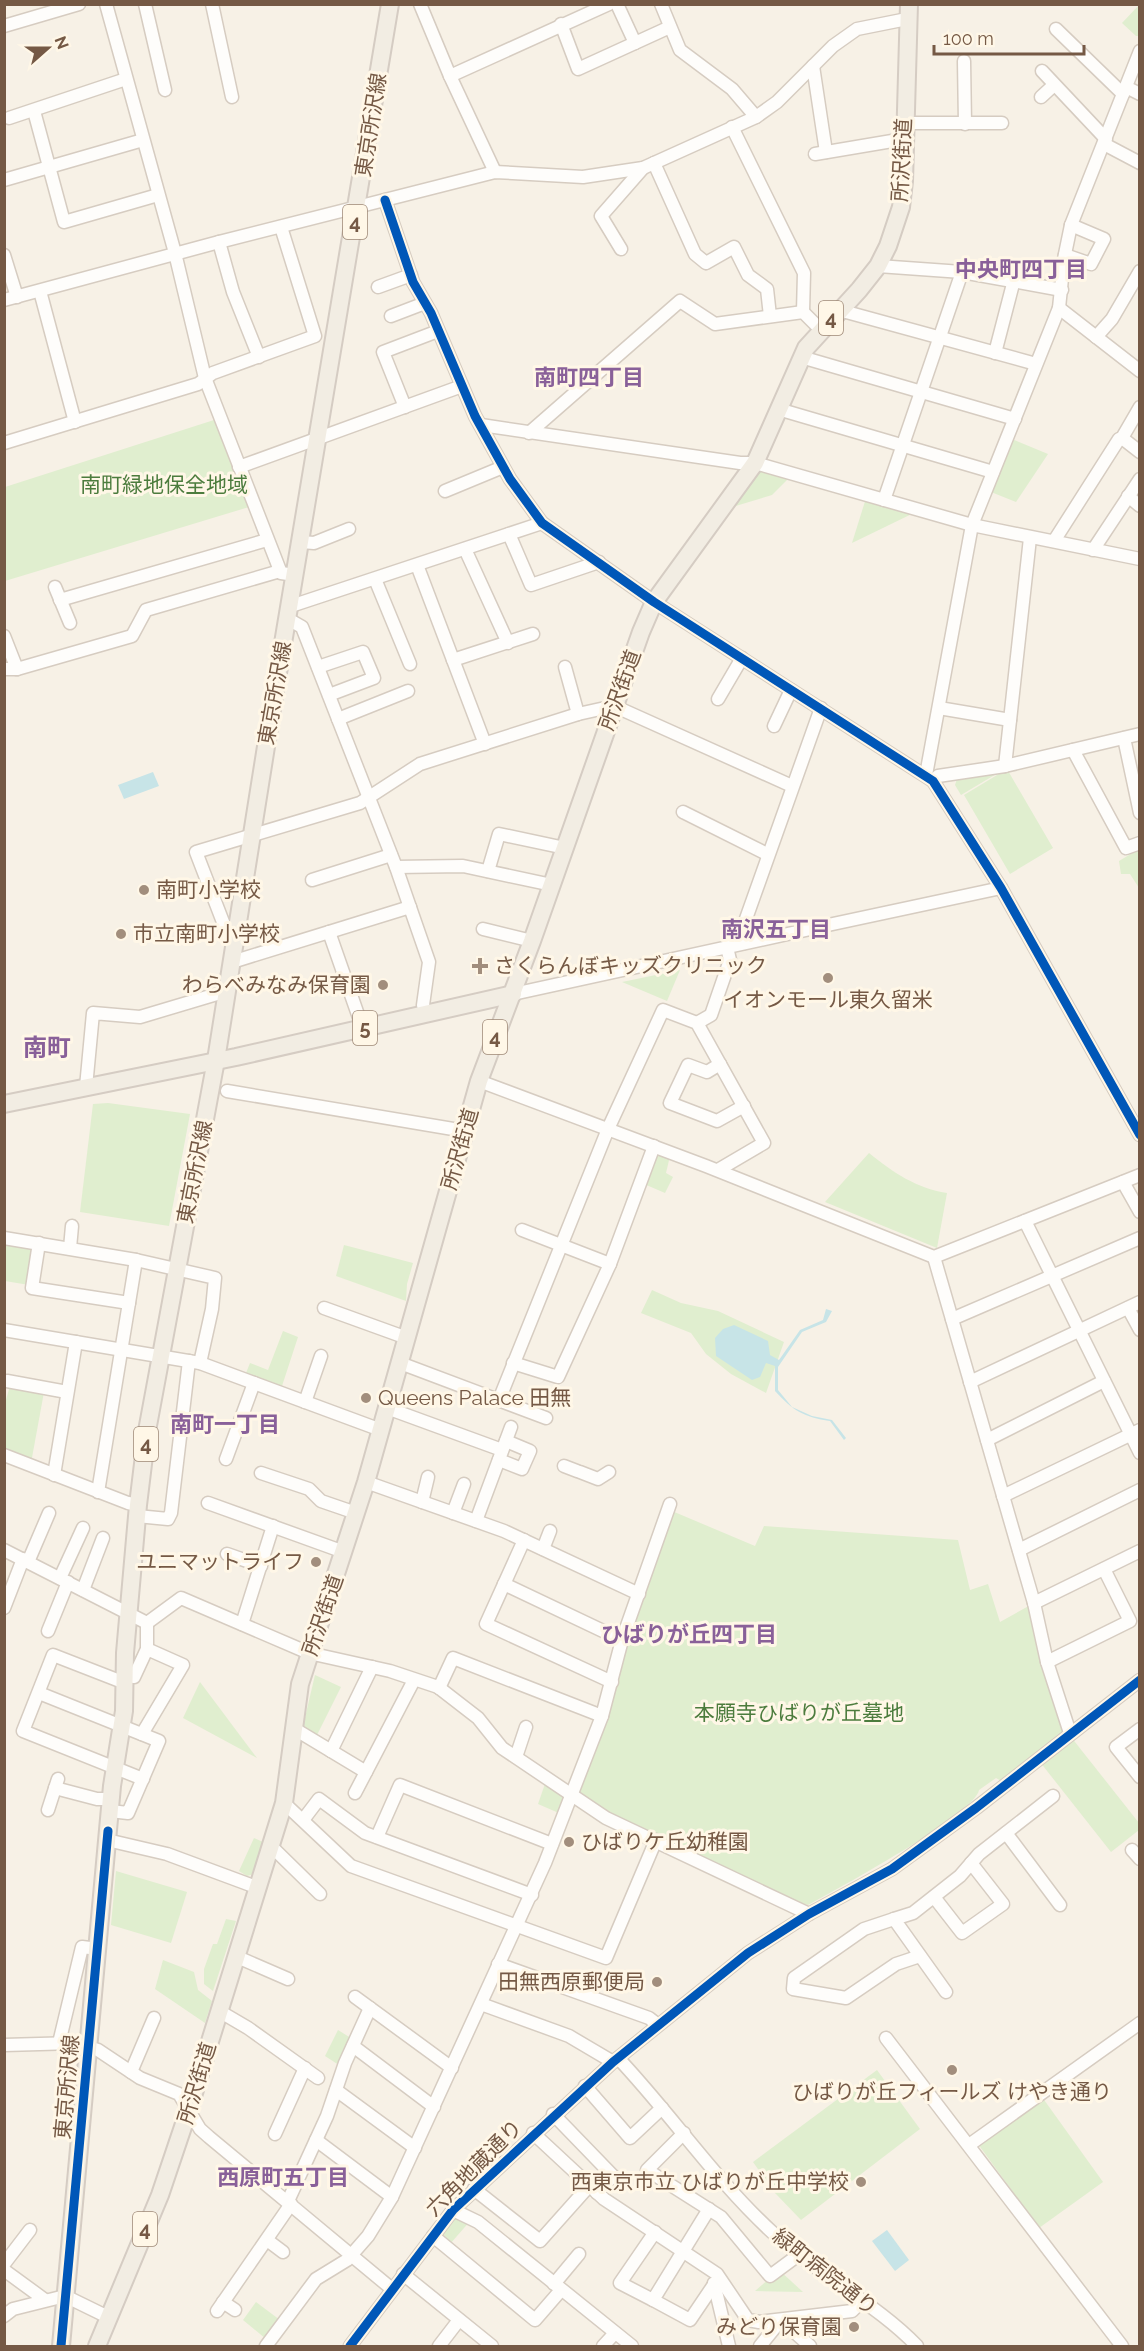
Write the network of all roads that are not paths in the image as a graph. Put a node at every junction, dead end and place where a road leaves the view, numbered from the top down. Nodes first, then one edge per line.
1 (79, 4) edge
2 (106, 4) edge
3 (145, 4) edge
4 (212, 4) edge
5 (390, 4) edge
6 (609, 4) edge
7 (617, 4) edge
8 (661, 4) edge
9 (421, 5) edge
10 (908, 12) edge
11 (561, 24) junction
12 (4, 27) edge
13 (670, 27) junction
14 (1056, 29) dead end
15 (634, 44) junction
16 (1140, 51) edge
17 (963, 61) dead end
18 (813, 66) junction
19 (1042, 71) dead end
20 (450, 76) junction
21 (126, 79) junction
22 (1054, 84) junction
23 (165, 90) dead end
24 (1125, 91) junction
25 (1140, 94) edge
26 (1041, 96) dead end
27 (232, 97) dead end
28 (34, 111) junction
29 (756, 117) junction
30 (9, 118) dead end
31 (1002, 123) dead end
32 (965, 124) junction
33 (732, 127) junction
34 (904, 131) junction
35 (143, 140) junction
36 (1105, 142) junction
37 (1140, 163) edge
38 (649, 166) junction
39 (48, 167) junction
40 (495, 172) junction
41 (4, 180) edge
42 (158, 195) junction
43 (384, 200) junction
44 (358, 207) junction
45 (1071, 225) junction
46 (280, 227) junction
47 (219, 242) junction
48 (621, 249) dead end
49 (175, 253) junction
50 (4, 255) edge
51 (1065, 255) junction
52 (878, 266) junction
53 (962, 272) junction
54 (1140, 272) edge
55 (411, 275) junction
56 (1014, 280) junction
57 (378, 287) dead end
58 (1062, 290) junction
59 (40, 291) junction
60 (11, 299) edge
61 (425, 303) junction
62 (1059, 308) junction
63 (838, 310) junction
64 (803, 312) junction
65 (391, 316) dead end
66 (770, 316) junction
67 (820, 329) junction
68 (438, 331) junction
69 (1096, 337) junction
70 (939, 339) junction
71 (995, 353) junction
72 (259, 357) junction
73 (801, 357) junction
74 (1036, 364) junction
75 (1140, 371) edge
76 (206, 378) junction
77 (462, 386) junction
78 (921, 393) junction
79 (405, 407) junction
80 (1140, 407) edge
81 (778, 409) junction
82 (1015, 419) junction
83 (75, 422) junction
84 (481, 425) junction
85 (529, 433) junction
86 (1122, 438) junction
87 (316, 439) junction
88 (4, 443) edge
89 (903, 445) junction
90 (1140, 452) edge
91 (755, 463) junction
92 (239, 467) junction
93 (503, 467) junction
94 (993, 472) junction
95 (1140, 479) edge
96 (445, 491) dead end
97 (1128, 496) junction
98 (884, 500) junction
99 (1140, 506) edge
100 (542, 523) junction
101 (972, 525) junction
102 (349, 529) dead end
103 (509, 534) junction
104 (1030, 538) junction
105 (267, 540) junction
106 (1054, 541) junction
107 (301, 542) junction
108 (465, 549) junction
109 (1093, 550) junction
110 (1140, 559) edge
111 (599, 562) junction
112 (417, 566) junction
113 (288, 573) junction
114 (375, 579) junction
115 (55, 587) dead end
116 (60, 600) junction
117 (654, 602) junction
118 (290, 612) junction
119 (70, 623) dead end
120 (533, 634) dead end
121 (4, 636) edge
122 (508, 643) junction
123 (742, 658) junction
124 (453, 660) junction
125 (410, 664) dead end
126 (318, 667) junction
127 (565, 667) dead end
128 (10, 669) edge
129 (791, 690) junction
130 (408, 691) dead end
131 (329, 695) junction
132 (718, 699) dead end
133 (614, 706) junction
134 (821, 708) junction
135 (939, 708) junction
136 (578, 714) junction
137 (338, 719) junction
138 (1010, 720) junction
139 (774, 726) dead end
140 (1140, 734) edge
141 (1124, 738) junction
142 (485, 744) junction
143 (1073, 750) junction
144 (1005, 766) junction
145 (930, 778) junction
146 (792, 786) junction
147 (369, 799) junction
148 (683, 812) dead end
149 (1140, 813) edge
150 (252, 836) junction
151 (1140, 843) edge
152 (565, 848) junction
153 (767, 854) junction
154 (393, 861) junction
155 (488, 871) junction
156 (312, 880) dead end
157 (552, 885) junction
158 (1001, 888) junction
159 (410, 907) junction
160 (483, 929) dead end
161 (329, 932) junction
162 (532, 941) junction
163 (744, 943) junction
164 (727, 947) junction
165 (233, 956) junction
166 (227, 991) junction
167 (513, 994) junction
168 (426, 1014) junction
169 (697, 1023) junction
170 (363, 1029) junction
171 (216, 1060) junction
172 (720, 1064) junction
173 (479, 1081) junction
174 (86, 1087) junction
175 (227, 1091) dead end
176 (4, 1104) edge
177 (744, 1106) junction
178 (608, 1129) junction
179 (465, 1131) junction
180 (1140, 1135) edge
181 (654, 1146) junction
182 (718, 1170) junction
183 (1140, 1175) edge
184 (1123, 1182) junction
185 (1140, 1212) edge
186 (1025, 1221) junction
187 (72, 1226) dead end
188 (522, 1230) dead end
189 (4, 1238) edge
190 (1140, 1238) edge
191 (39, 1243) junction
192 (560, 1245) junction
193 (70, 1248) junction
194 (934, 1257) junction
195 (136, 1260) junction
196 (610, 1264) junction
197 (177, 1269) junction
198 (1052, 1276) junction
199 (1140, 1302) edge
200 (129, 1303) junction
201 (324, 1308) dead end
202 (1128, 1308) junction
203 (952, 1319) junction
204 (4, 1330) edge
205 (1140, 1330) edge
206 (1079, 1332) junction
207 (407, 1338) junction
208 (76, 1342) junction
209 (122, 1350) junction
210 (160, 1356) junction
211 (321, 1356) dead end
212 (194, 1362) junction
213 (400, 1363) junction
214 (513, 1363) junction
215 (1104, 1381) junction
216 (970, 1382) junction
217 (5, 1383) edge
218 (254, 1383) junction
219 (67, 1392) junction
220 (499, 1400) junction
221 (305, 1402) junction
222 (387, 1408) junction
223 (546, 1418) dead end
224 (511, 1427) dead end
225 (381, 1430) junction
226 (1135, 1432) edge
227 (987, 1440) junction
228 (502, 1451) junction
229 (1140, 1453) edge
230 (4, 1455) edge
231 (226, 1459) dead end
232 (564, 1466) dead end
233 (609, 1472) dead end
234 (261, 1473) dead end
235 (54, 1475) junction
236 (428, 1477) dead end
237 (366, 1482) junction
238 (464, 1484) dead end
239 (1140, 1490) edge
240 (98, 1492) junction
241 (1003, 1496) junction
242 (423, 1502) junction
243 (208, 1503) dead end
244 (670, 1504) dead end
245 (137, 1510) junction
246 (49, 1513) dead end
247 (356, 1513) junction
248 (453, 1513) junction
249 (476, 1521) junction
250 (273, 1526) junction
251 (83, 1528) dead end
252 (550, 1532) dead end
253 (103, 1538) dead end
254 (524, 1540) junction
255 (543, 1549) junction
256 (4, 1550) edge
257 (1018, 1550) junction
258 (1140, 1551) edge
259 (344, 1552) junction
260 (227, 1554) dead end
261 (26, 1561) junction
262 (261, 1566) junction
263 (1104, 1569) junction
264 (64, 1580) junction
265 (504, 1584) junction
266 (83, 1590) junction
267 (639, 1594) junction
268 (1034, 1603) junction
269 (4, 1608) edge
270 (129, 1613) junction
271 (147, 1623) junction
272 (242, 1624) junction
273 (48, 1631) dead end
274 (622, 1640) junction
275 (147, 1649) junction
276 (309, 1653) junction
277 (1047, 1662) junction
278 (372, 1667) junction
279 (125, 1679) junction
280 (414, 1680) junction
281 (1140, 1680) edge
282 (612, 1682) junction
283 (439, 1688) junction
284 (39, 1693) junction
285 (602, 1716) junction
286 (123, 1726) junction
287 (526, 1726) dead end
288 (293, 1728) junction
289 (1140, 1729) edge
290 (1070, 1733) junction
291 (142, 1734) junction
292 (331, 1751) junction
293 (516, 1757) junction
294 (115, 1768) junction
295 (366, 1772) junction
296 (1140, 1777) edge
297 (142, 1779) junction
298 (355, 1793) dead end
299 (571, 1794) junction
300 (1053, 1796) dead end
301 (284, 1803) junction
302 (111, 1805) junction
303 (48, 1810) dead end
304 (303, 1820) junction
305 (1006, 1833) junction
306 (377, 1837) junction
307 (107, 1840) junction
308 (656, 1840) junction
309 (552, 1844) junction
310 (270, 1845) junction
311 (971, 1863) junction
312 (256, 1887) junction
313 (320, 1894) dead end
314 (532, 1895) junction
315 (934, 1897) junction
316 (1060, 1905) dead end
317 (809, 1914) junction
318 (894, 1919) junction
319 (518, 1927) junction
320 (98, 1949) junction
321 (235, 1956) junction
322 (920, 1956) junction
323 (498, 1964) junction
324 (288, 1979) dead end
325 (946, 1992) dead end
326 (355, 1997) dead end
327 (481, 2004) junction
328 (370, 2008) junction
329 (219, 2011) junction
330 (154, 2018) dead end
331 (1140, 2023) edge
332 (658, 2025) junction
333 (886, 2038) dead end
334 (59, 2043) junction
335 (4, 2045) edge
336 (88, 2045) junction
337 (353, 2046) junction
338 (615, 2060) junction
339 (305, 2068) junction
340 (452, 2068) junction
341 (131, 2072) junction
342 (318, 2078) dead end
343 (585, 2086) junction
344 (336, 2090) junction
345 (434, 2107) junction
346 (662, 2108) junction
347 (189, 2109) junction
348 (553, 2114) junction
349 (533, 2133) junction
350 (684, 2133) junction
351 (275, 2134) dead end
352 (316, 2140) junction
353 (969, 2145) junction
354 (415, 2148) junction
355 (474, 2188) junction
356 (593, 2189) junction
357 (392, 2197) junction
358 (290, 2203) junction
359 (708, 2209) junction
360 (453, 2210) junction
361 (30, 2230) dead end
362 (655, 2232) junction
363 (433, 2236) junction
364 (267, 2240) junction
365 (683, 2250) junction
366 (283, 2252) dead end
367 (352, 2254) junction
368 (579, 2254) dead end
369 (797, 2256) junction
370 (4, 2264) edge
371 (4, 2270) edge
372 (403, 2274) junction
373 (715, 2280) junction
374 (558, 2287) junction
375 (393, 2289) junction
376 (65, 2296) junction
377 (45, 2300) junction
378 (653, 2300) junction
379 (861, 2302) junction
380 (235, 2310) dead end
381 (4, 2316) edge
382 (108, 2317) junction
383 (459, 2320) junction
384 (781, 2320) junction
385 (615, 2333) junction
386 (61, 2346) edge
387 (97, 2346) edge
388 (266, 2346) edge
389 (351, 2346) edge
390 (439, 2346) edge
391 (492, 2346) edge
392 (603, 2346) edge
393 (632, 2346) edge
394 (727, 2346) edge
395 (760, 2346) edge
396 (810, 2346) edge
397 (917, 2346) edge
398 (1122, 2346) edge

1 - 12 street
2 - 21 street
3 - 23 street
4 - 27 street
5 - 44 main road, 東京所沢線 / 4
6 - 11 street
7 - 15 street
8 - 13 street
9 - 20 street
10 - 18 street
10 - 34 main road, 所沢街道 / 4
11 - 15 street
11 - 20 street
13 - 15 street
13 - 29 street
14 - 24 street
16 - 24 street
17 - 32 street
18 - 29 street
18 - 34 street
19 - 22 street
20 - 40 street
21 - 28 street
21 - 35 street
22 - 26 street
22 - 36 street
24 - 25 street
24 - 36 street
28 - 30 street
28 - 39 street
29 - 33 street
31 - 32 street
32 - 34 street
33 - 38 street
33 - 64 street
34 - 52 main road, 所沢街道 / 4
35 - 39 street
35 - 42 street
36 - 37 street
36 - 45 street
38 - 40 street
38 - 48 street
38 - 66 street
39 - 41 street
39 - 42 street
40 - 43 street
42 - 49 street
43 - 44 street
43 - 55 street
44 - 46 street
44 - 87 main road, 東京所沢線 / 4
45 - 51 street
45 - 51 street
46 - 47 street
46 - 72 street
47 - 49 street
47 - 72 street
49 - 59 street
49 - 76 street
50 - 60 street
51 - 58 street
52 - 53 street
52 - 63 main road, 所沢街道 / 4
53 - 56 street
53 - 70 street
54 - 69 street
55 - 57 street
55 - 61 street
56 - 58 street
56 - 71 street
58 - 62 street
59 - 60 street
59 - 83 street
61 - 65 street
61 - 68 street
62 - 69 street
62 - 74 street
63 - 67 main road, 所沢街道 / 4
63 - 70 street
64 - 66 street
64 - 67 street
66 - 85 street
67 - 73 main road, 所沢街道 / 4
68 - 77 street
68 - 79 street
69 - 75 street
70 - 71 street
70 - 78 street
71 - 74 street
72 - 76 street
73 - 78 street
73 - 81 main road, 所沢街道 / 4
74 - 82 street
76 - 83 street
76 - 92 street
77 - 79 street
77 - 84 street
78 - 82 street
78 - 89 street
79 - 87 street
80 - 86 street
81 - 89 street
81 - 91 main road, 所沢街道 / 4
82 - 94 street
83 - 88 street
84 - 85 street
84 - 93 street
85 - 91 street
86 - 90 street
86 - 106 street
87 - 92 street
87 - 107 main road, 東京所沢線 / 4
89 - 94 street
89 - 98 street
91 - 98 street
91 - 117 main road, 所沢街道 / 4
92 - 105 street
93 - 96 street
93 - 100 street
94 - 101 street
95 - 97 street
97 - 99 street
97 - 109 street
98 - 101 street
100 - 103 street
100 - 111 street
101 - 104 street
101 - 135 street
102 - 107 street
103 - 108 street
103 - 111 street
104 - 106 street
104 - 138 street
105 - 113 street
105 - 116 street
106 - 109 street
107 - 113 main road, 東京所沢線 / 4
108 - 112 street
108 - 122 street
109 - 110 street
111 - 117 street
112 - 114 street
112 - 124 street
113 - 118 main road, 東京所沢線 / 4
113 - 128 street
114 - 118 street
114 - 125 street
115 - 116 street
116 - 119 street
117 - 123 street
117 - 133 main road, 所沢街道 / 4
118 - 126 street
118 - 150 main road, 東京所沢線 / 4
120 - 122 street
121 - 128 street
122 - 124 street
123 - 129 street
123 - 132 street
124 - 142 street
126 - 131 street
126 - 131 street
127 - 136 street
129 - 134 street
129 - 139 street
130 - 137 street
131 - 137 street
133 - 136 street
133 - 146 street
133 - 152 main road, 所沢街道 / 4
134 - 145 street
134 - 146 street
135 - 138 street
135 - 145 street
136 - 142 street
137 - 147 street
138 - 144 street
140 - 141 street
141 - 143 street
141 - 149 street
142 - 147 street
143 - 144 street
143 - 151 street
144 - 145 street
145 - 158 street
146 - 153 street
147 - 150 street
147 - 154 street
148 - 153 street
150 - 165 main road, 東京所沢線 / 4
150 - 165 street
152 - 155 street
152 - 157 main road, 所沢街道 / 4
153 - 163 street
154 - 155 street
154 - 156 street
154 - 159 street
155 - 157 street
157 - 162 main road, 所沢街道 / 4
158 - 163 street
158 - 180 street
159 - 161 street
159 - 168 street
160 - 162 street
161 - 165 street
161 - 170 street
162 - 167 main road, 所沢街道 / 4
163 - 164 street
164 - 167 street
164 - 169 street
165 - 166 main road, 東京所沢線 / 4
166 - 171 main road, 東京所沢線 / 4
166 - 174 street
167 - 168 main road, 5
167 - 173 main road, 所沢街道 / 4
168 - 170 main road, 5
169 - 172 street
169 - 178 street
170 - 171 main road, 5
171 - 174 main road, 5
171 - 197 main road, 東京所沢線 / 4
172 - 177 street
172 - 177 street
173 - 178 street
173 - 179 main road, 所沢街道 / 4
174 - 176 main road, 5
175 - 179 street
177 - 182 street
178 - 181 street
178 - 192 street
179 - 207 main road, 所沢街道 / 4
181 - 182 street
181 - 196 street
182 - 194 street
183 - 184 street
184 - 185 street
184 - 186 street
186 - 194 street
186 - 198 street
187 - 193 street
188 - 192 street
189 - 191 street
190 - 198 street
191 - 193 street
191 - 200 street
192 - 196 street
192 - 214 street
193 - 195 street
194 - 203 street
195 - 197 street
195 - 200 street
196 - 214 street
197 - 210 main road, 東京所沢線 / 4
197 - 212 street
198 - 203 street
198 - 206 street
199 - 202 street
200 - 209 street
201 - 207 street
202 - 205 street
202 - 206 street
203 - 216 street
204 - 208 street
206 - 215 street
206 - 216 street
207 - 213 main road, 所沢街道 / 4
208 - 209 street
208 - 219 street
209 - 210 street
209 - 240 street
210 - 212 street
210 - 245 main road, 東京所沢線 / 4
211 - 221 street
212 - 218 street
212 - 245 street
213 - 220 street
213 - 222 main road, 所沢街道 / 4
214 - 220 street
215 - 226 street
215 - 227 street
216 - 227 street
217 - 219 street
218 - 221 street
218 - 231 street
219 - 235 street
220 - 223 street
221 - 225 street
222 - 225 main road, 所沢街道 / 4
222 - 228 street
224 - 228 street
225 - 237 main road, 所沢街道 / 4
226 - 229 street
226 - 241 street
227 - 241 street
228 - 249 street
230 - 235 street
232 - 233 street
234 - 247 street
235 - 240 street
236 - 242 street
237 - 242 street
237 - 247 main road, 所沢街道 / 4
238 - 248 street
239 - 257 street
240 - 245 street
241 - 257 street
242 - 248 street
243 - 250 street
244 - 267 street
245 - 270 main road, 東京所沢線 / 4
246 - 261 street
247 - 259 main road, 所沢街道 / 4
248 - 249 street
249 - 254 street
250 - 259 street
250 - 262 street
251 - 264 street
252 - 255 street
253 - 266 street
254 - 255 street
254 - 265 street
255 - 267 street
256 - 261 street
257 - 268 street
258 - 263 street
259 - 276 main road, 所沢街道 / 4
260 - 262 street
261 - 264 street
261 - 269 street
262 - 272 street
263 - 268 street
263 - 277 street
264 - 266 street
264 - 273 street
265 - 274 street
265 - 282 street
266 - 270 street
267 - 274 street
268 - 277 street
270 - 271 street
270 - 279 main road, 東京所沢線 / 4
271 - 272 street
271 - 275 street
272 - 276 street
274 - 282 street
275 - 279 street
275 - 291 street
276 - 278 street
276 - 288 main road, 所沢街道 / 4
277 - 290 street
278 - 280 street
278 - 292 street
279 - 284 street
279 - 286 main road, 東京所沢線 / 4
280 - 283 street
280 - 295 street
281 - 290 street, 六角地蔵通り
282 - 285 street
283 - 285 street
283 - 293 street
284 - 286 street
284 - 294 street
285 - 299 street
286 - 291 street
286 - 294 main road, 東京所沢線 / 4
287 - 293 street
288 - 292 street
288 - 301 main road, 所沢街道 / 4
289 - 296 street
290 - 317 street, 六角地蔵通り
291 - 297 street
292 - 295 street
293 - 299 street
294 - 297 street
294 - 302 main road, 東京所沢線 / 4
295 - 298 street
297 - 302 street
299 - 308 street
299 - 309 street
300 - 305 street
301 - 304 street
301 - 310 main road, 所沢街道 / 4
302 - 303 street
302 - 307 main road, 東京所沢線 / 4
304 - 306 street
304 - 319 street
305 - 311 street
305 - 316 street
306 - 309 street
306 - 314 street
307 - 312 street
307 - 320 main road, 東京所沢線 / 4
308 - 317 street
308 - 319 street
309 - 314 street
310 - 312 main road, 所沢街道 / 4
310 - 313 street
311 - 315 street
311 - 315 street
312 - 321 main road, 所沢街道 / 4
314 - 319 street
315 - 318 street
317 - 332 street, 六角地蔵通り
318 - 322 street
318 - 322 street
319 - 323 street
320 - 334 street
320 - 336 main road, 東京所沢線 / 4
321 - 324 street
321 - 329 main road, 所沢街道 / 4
322 - 325 street
323 - 327 street
323 - 332 street
326 - 328 street
327 - 338 street, 緑町病院通り
327 - 340 street
328 - 337 street
328 - 340 street
329 - 339 street
329 - 347 main road, 所沢街道 / 4
330 - 341 street
331 - 353 street
332 - 338 street, 六角地蔵通り
333 - 353 street
334 - 335 street
334 - 336 street
336 - 341 street
336 - 376 main road, 東京所沢線 / 4
337 - 344 street
337 - 345 street
338 - 343 street, 六角地蔵通り
338 - 346 street, 緑町病院通り
339 - 342 street
339 - 351 street
340 - 345 street
341 - 347 street
343 - 346 street
343 - 348 street, 六角地蔵通り
344 - 352 street
344 - 354 street
345 - 354 street
346 - 350 street, 緑町病院通り
347 - 358 street
347 - 382 main road, 所沢街道 / 4
348 - 349 street, 六角地蔵通り
348 - 356 street
349 - 355 street, 六角地蔵通り
349 - 356 street
350 - 359 street
350 - 369 street, 緑町病院通り
352 - 357 street
352 - 358 street
353 - 398 street
354 - 357 street
355 - 356 street
355 - 360 street, 六角地蔵通り
356 - 362 street
357 - 367 street
358 - 364 street
358 - 367 street
359 - 365 street
359 - 369 street
360 - 363 street, 六角地蔵通り
360 - 374 street
361 - 370 street
362 - 365 street
362 - 378 street
363 - 372 street, 六角地蔵通り
363 - 374 street
364 - 366 street
364 - 380 street
365 - 373 street
365 - 378 street
367 - 375 street
367 - 388 street
368 - 374 street
369 - 379 street, 緑町病院通り
371 - 377 street
372 - 375 street, 六角地蔵通り
372 - 383 street
373 - 378 street
373 - 384 street
373 - 394 street
374 - 385 street
375 - 389 street, 六角地蔵通り
376 - 377 street
376 - 382 street
376 - 386 main road, 東京所沢線 / 4
377 - 381 street
379 - 384 street
379 - 397 street, 緑町病院通り
382 - 387 main road, 所沢街道 / 4
383 - 390 street
383 - 391 street
384 - 395 street
384 - 396 street
385 - 392 street
385 - 393 street

